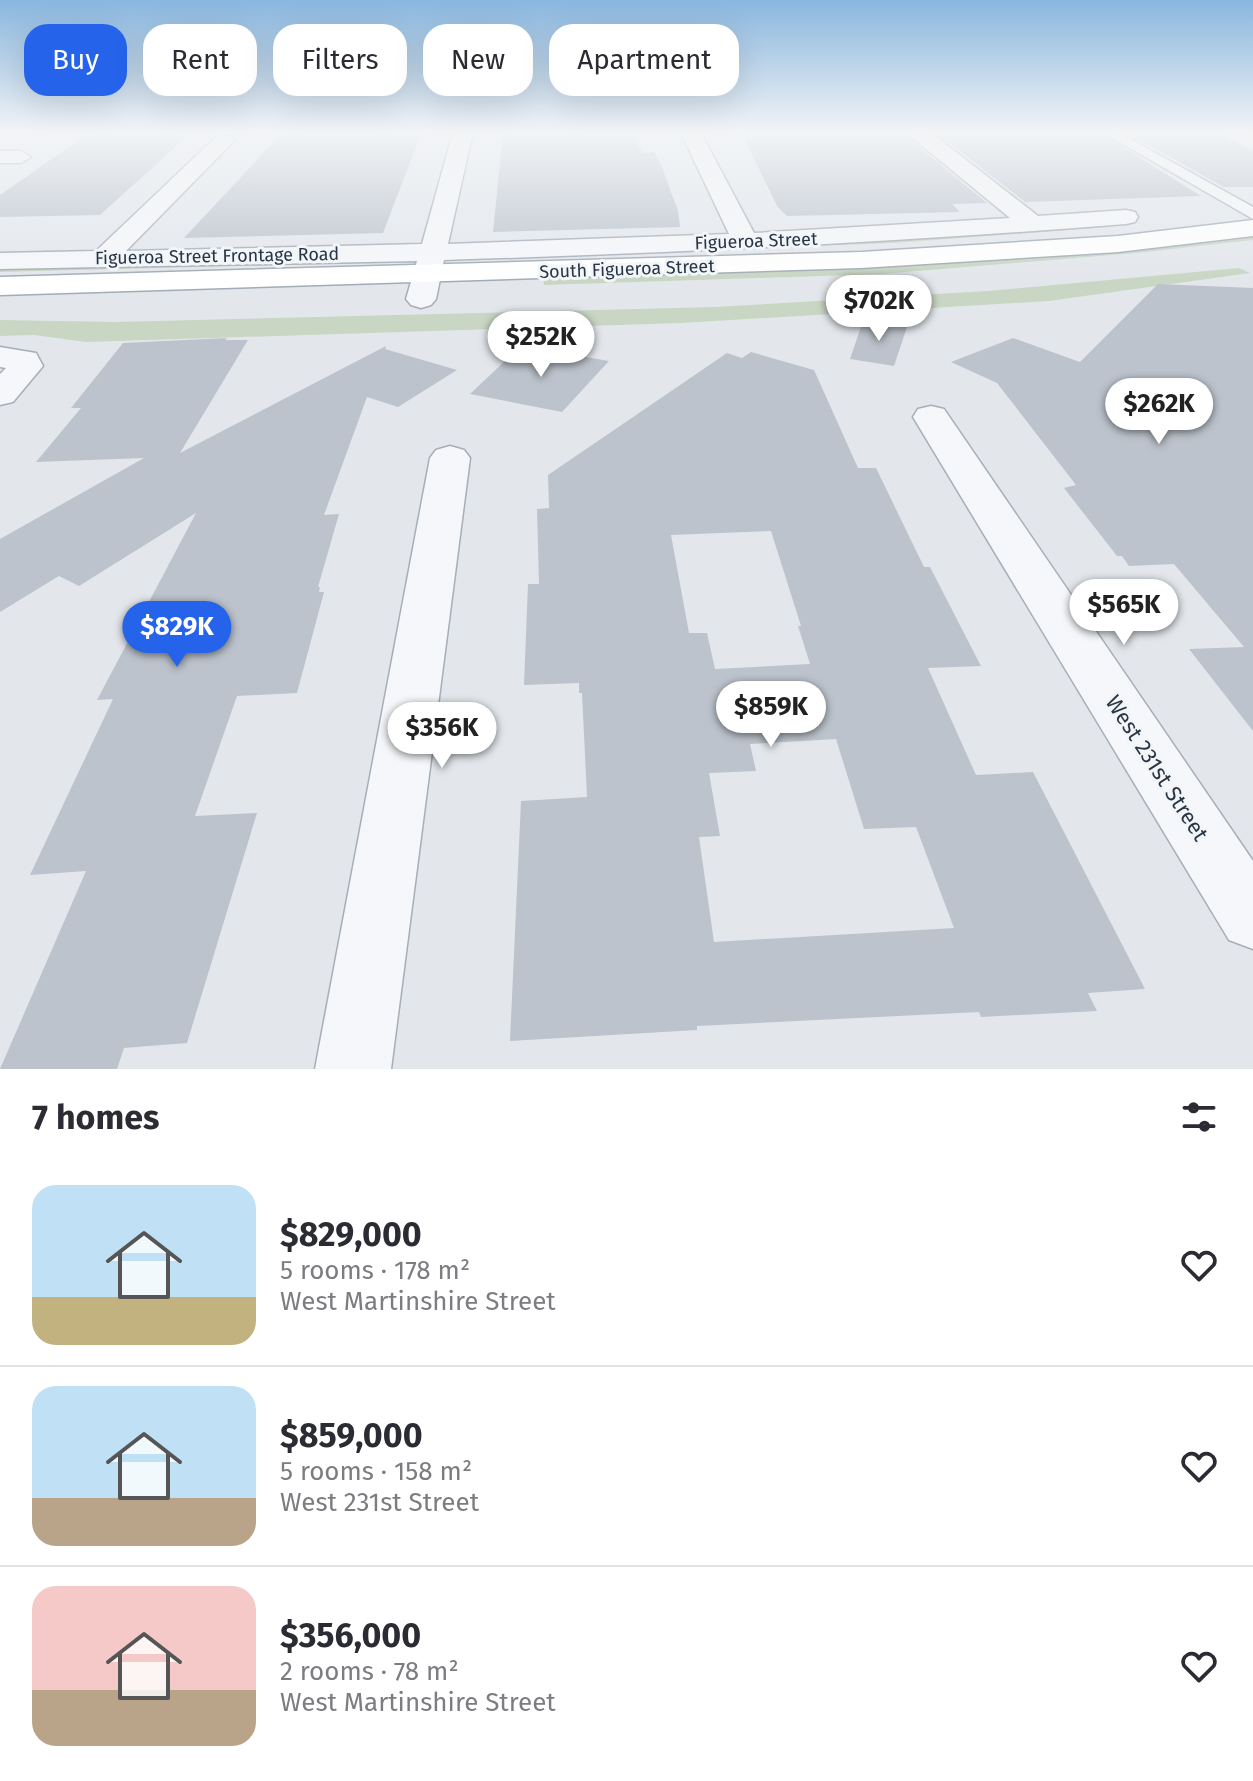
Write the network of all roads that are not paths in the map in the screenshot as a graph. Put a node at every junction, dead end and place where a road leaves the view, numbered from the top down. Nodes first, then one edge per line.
1 (182, 181) edge
2 (451, 181) edge
3 (715, 181) edge
4 (978, 181) edge
5 (1194, 181) edge
6 (1253, 214) edge
7 (1126, 217) dead end
8 (1033, 225) junction
9 (1253, 228) edge
10 (746, 243) junction
11 (1253, 253) edge
12 (103, 259) junction
13 (0, 261) edge
14 (427, 275) junction
15 (0, 286) edge
16 (729, 291) dead end
17 (683, 293) dead end
18 (0, 310) edge
19 (12, 359) edge
20 (0, 394) edge
21 (931, 417) dead end
22 (450, 458) dead end
23 (1253, 918) edge
24 (353, 1069) edge

1 - 12 street
2 - 14 street
3 - 10 street
4 - 8 street
5 - 6 lane
7 - 8 street, Figueroa Street
8 - 10 street, Figueroa Street
9 - 14 main road, South Figueroa Street
10 - 14 street, Figueroa Street
11 - 16 main road, South Figueroa Street
12 - 13 street, Figueroa Street Frontage Road
12 - 14 street, Figueroa Street Frontage Road
14 - 15 main road, South Figueroa Street
14 - 17 main road, South Figueroa Street
14 - 18 main road, South Figueroa Street
19 - 20 street
21 - 23 street, West 231st Street
22 - 24 street

